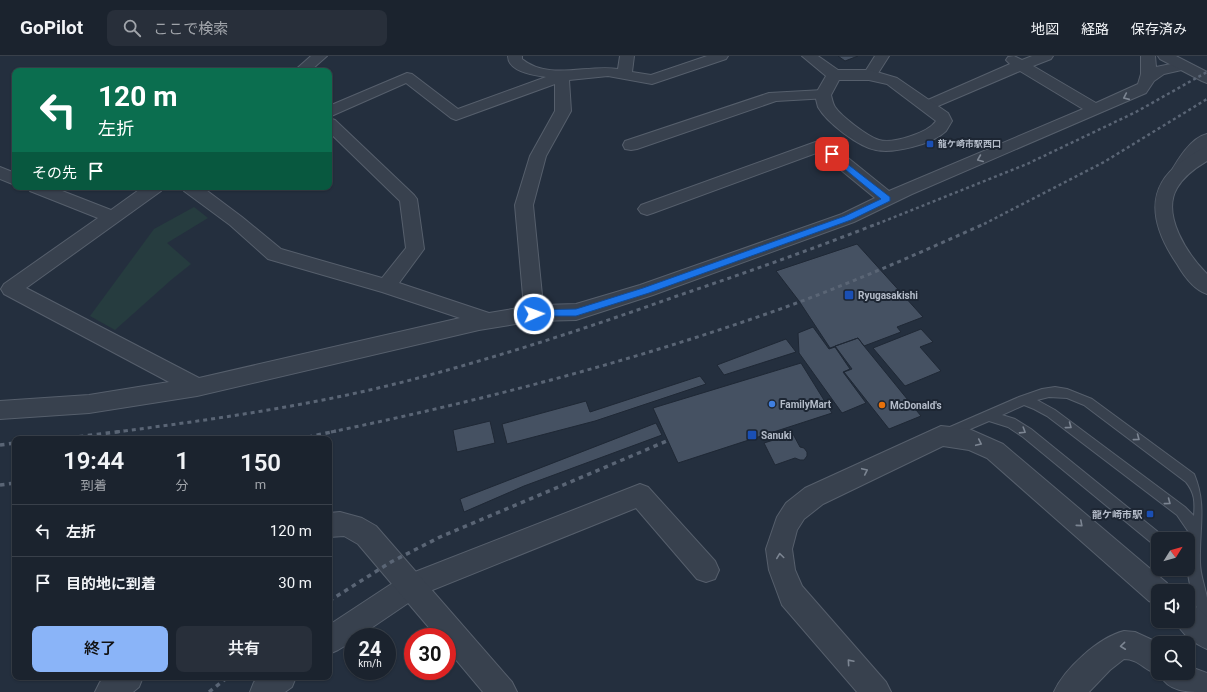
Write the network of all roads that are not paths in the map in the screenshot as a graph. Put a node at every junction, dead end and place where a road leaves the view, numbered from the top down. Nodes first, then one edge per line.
1 (320, 56) edge
2 (515, 56) edge
3 (627, 56) edge
4 (721, 56) edge
5 (809, 56) edge
6 (882, 56) edge
7 (1006, 56) edge
8 (1046, 56) edge
9 (1148, 56) edge
10 (1164, 56) edge
11 (1021, 65) junction
12 (1181, 66) junction
13 (305, 68) edge
14 (624, 75) junction
15 (834, 75) junction
16 (870, 75) junction
17 (562, 76) junction
18 (1207, 78) edge
19 (1148, 79) junction
20 (823, 95) junction
21 (926, 106) junction
22 (1096, 110) junction
23 (332, 111) edge
24 (332, 126) edge
25 (1207, 139) edge
26 (631, 145) dead end
27 (1207, 153) edge
28 (0, 173) edge
29 (1177, 175) junction
30 (12, 178) edge
31 (44, 190) edge
32 (151, 190) edge
33 (194, 190) edge
34 (887, 199) junction
35 (648, 209) dead end
36 (112, 217) junction
37 (6, 286) edge
38 (386, 286) junction
39 (1207, 286) edge
40 (534, 314) junction
41 (489, 321) junction
42 (197, 387) junction
43 (1023, 400) junction
44 (0, 410) edge
45 (988, 416) junction
46 (941, 436) junction
47 (332, 524) edge
48 (1196, 532) junction
49 (1151, 534) edge
50 (706, 570) dead end
51 (1192, 576) edge
52 (1195, 580) junction
53 (411, 586) junction
54 (1151, 586) edge
55 (1207, 619) edge
56 (1195, 624) edge
57 (1207, 635) edge
58 (332, 639) edge
59 (1151, 654) edge
60 (125, 680) edge
61 (278, 680) edge
62 (1186, 680) edge
63 (1207, 687) edge
64 (110, 692) edge
65 (264, 692) edge
66 (502, 692) edge
67 (876, 692) edge
68 (1069, 692) edge

1 - 13 street
2 - 17 street
3 - 14 street
4 - 14 street
5 - 15 street
6 - 16 street
7 - 11 street
8 - 11 street
9 - 19 street
10 - 12 street
11 - 21 street
11 - 22 street
12 - 18 street
12 - 19 street
14 - 17 street
15 - 16 street
15 - 20 street
16 - 21 street
17 - 23 street
17 - 40 street
19 -> 22 street
20 - 21 street
20 - 26 street
22 -> 34 street
24 - 38 street
25 - 29 street
27 - 29 street
28 - 30 street
29 - 39 street
31 - 36 street
32 - 36 street
33 - 38 street
34 - 35 street
34 - 40 street
36 - 37 street
37 - 42 street
38 - 41 street
40 - 41 street
41 - 42 street
42 - 44 street
43 - 45 lane
43 -> 48 lane
43 -> 48 lane
45 - 46 lane
45 -> 49 lane
46 -> 54 street
67 -> 46 street
47 - 53 street
48 - 52 lane
50 - 53 street
51 - 52 lane
52 - 55 lane
53 - 58 street
53 - 66 street
56 - 57 street
59 -> 68 street
60 - 64 street
61 - 65 street
62 - 63 street

